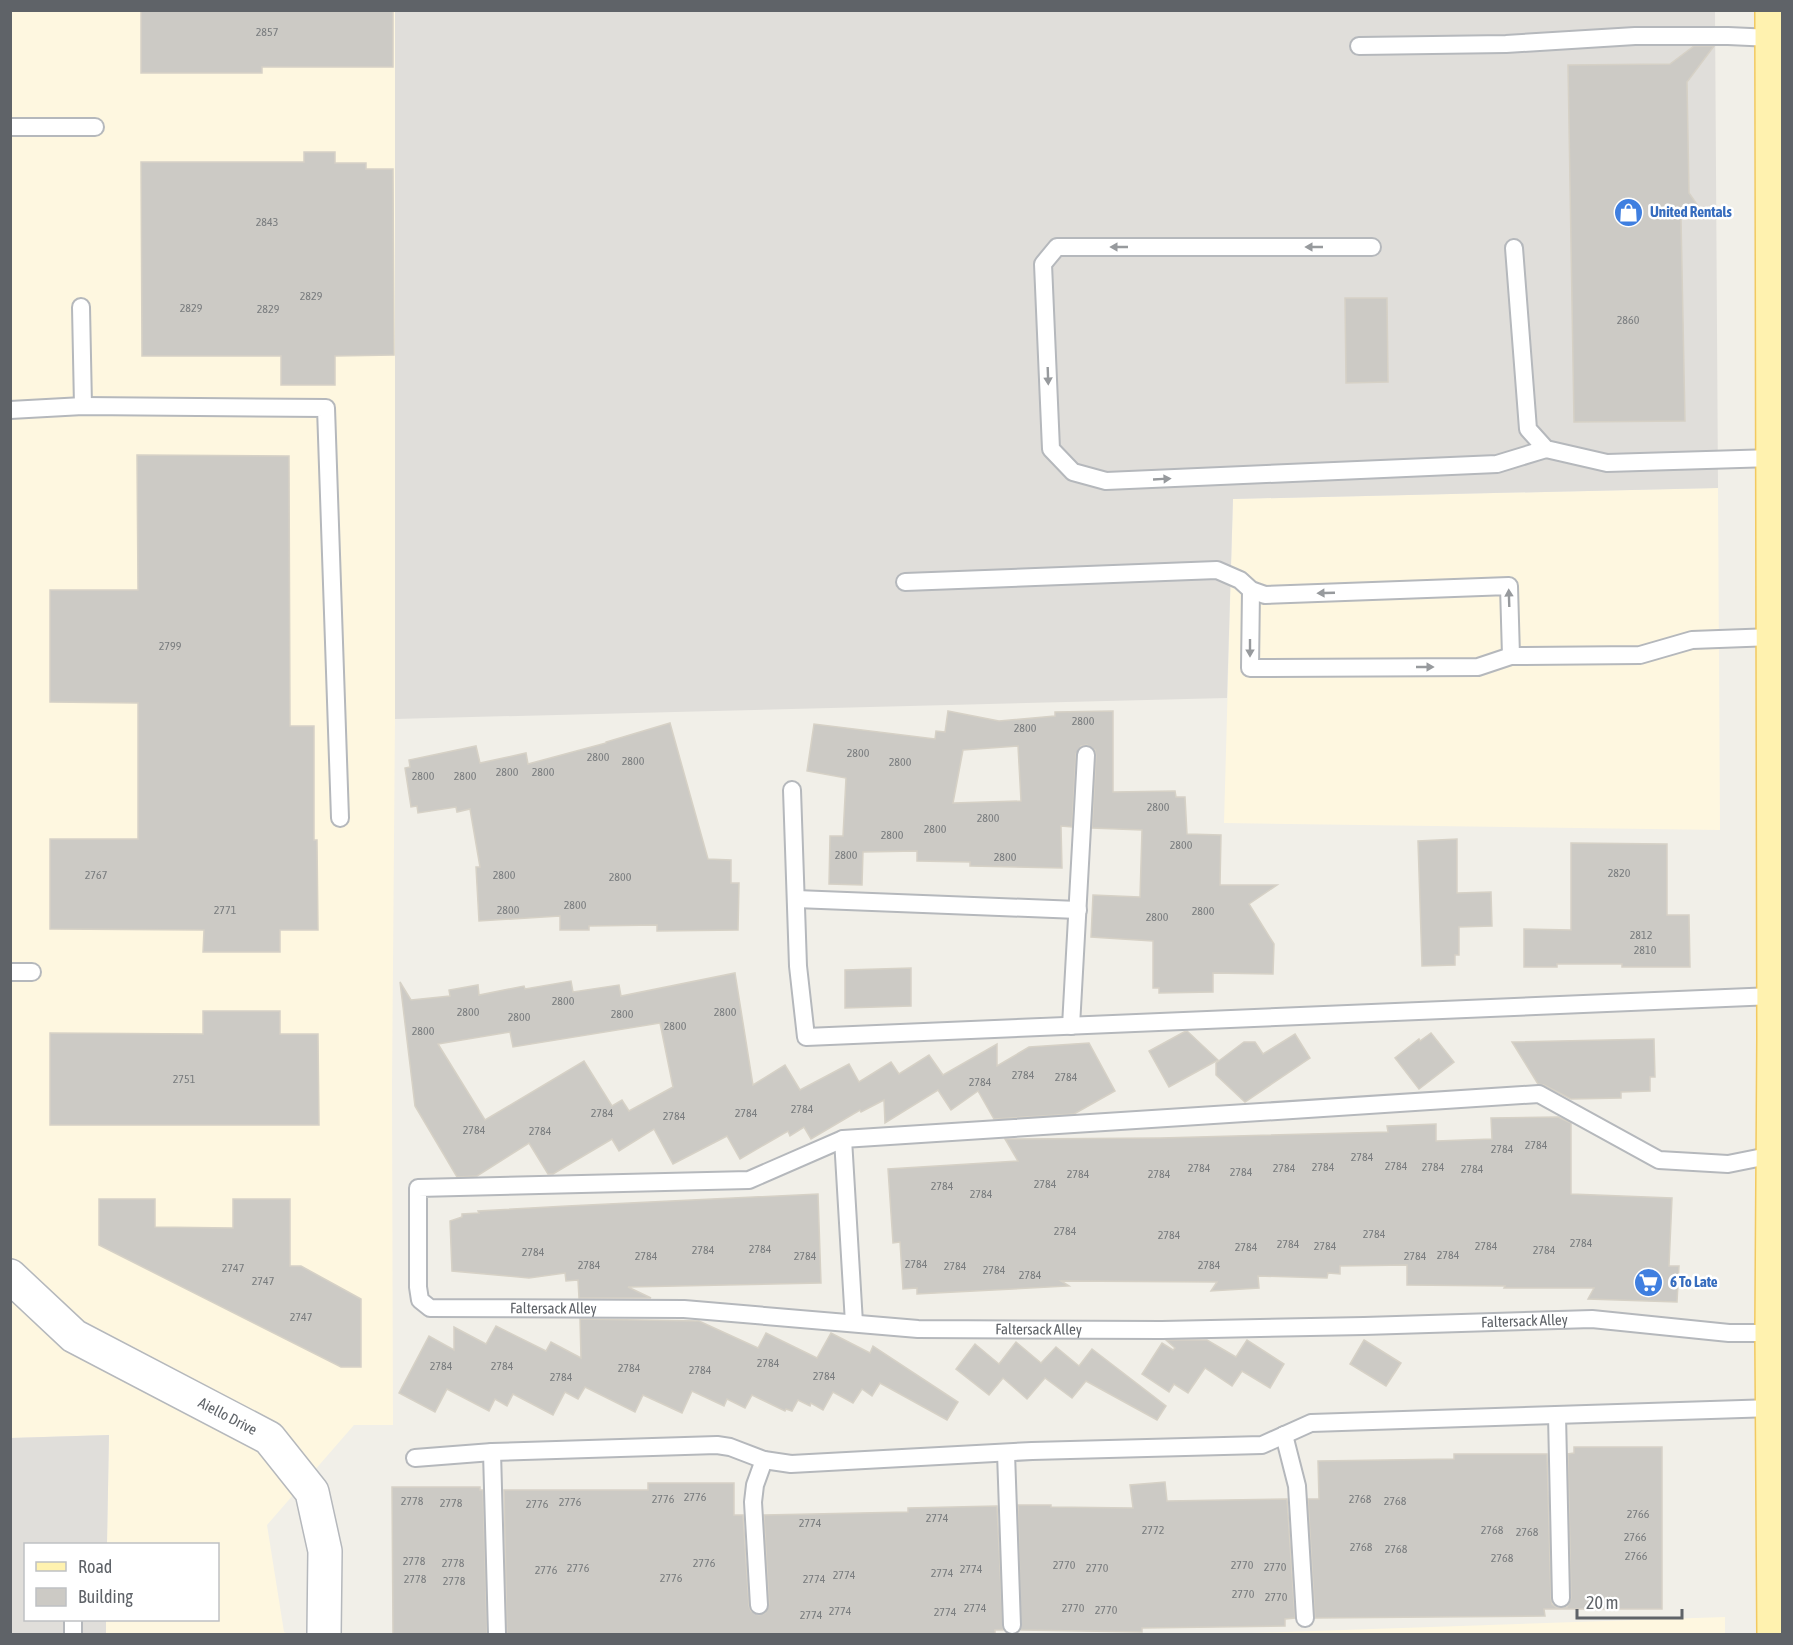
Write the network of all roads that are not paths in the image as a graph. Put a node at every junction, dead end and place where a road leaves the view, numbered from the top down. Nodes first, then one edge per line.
1 (1772, 24) edge
2 (1359, 46) dead end
3 (10, 127) edge
4 (95, 127) dead end
5 (1372, 247) dead end
6 (1514, 248) dead end
7 (81, 308) dead end
8 (83, 406) junction
9 (10, 410) edge
10 (1546, 449) junction
11 (1773, 458) junction
12 (905, 582) dead end
13 (1251, 590) junction
14 (1773, 637) junction
15 (1511, 656) junction
16 (1086, 755) dead end
17 (792, 790) dead end
18 (340, 818) dead end
19 (796, 899) junction
20 (1078, 910) junction
21 (10, 972) edge
22 (32, 972) dead end
23 (1773, 996) junction
24 (1071, 1026) junction
25 (843, 1139) junction
26 (1778, 1154) edge
27 (10, 1276) edge
28 (854, 1323) junction
29 (1772, 1333) junction
30 (1773, 1408) junction
31 (1557, 1415) junction
32 (1284, 1435) junction
33 (492, 1452) junction
34 (1006, 1453) junction
35 (415, 1458) dead end
36 (764, 1460) junction
37 (1561, 1598) dead end
38 (759, 1605) dead end
39 (1305, 1618) dead end
40 (1012, 1625) dead end
41 (324, 1635) edge
42 (497, 1635) edge
43 (1774, 1635) edge

1 - 2 lane
1 - 11 main road
3 - 4 lane
5 -> 10 lane
6 - 10 lane
7 - 8 lane
8 - 9 lane
8 - 18 lane
10 - 11 lane
11 - 14 main road
12 - 13 lane
15 -> 13 lane
13 -> 15 lane
14 - 15 lane
14 - 23 main road
16 - 20 lane
17 - 19 lane
19 - 20 lane
19 - 24 lane
20 - 24 lane
21 - 22 lane
23 - 24 lane
23 - 26 main road
25 - 26 lane
25 - 28 lane
25 - 28 lane, Faltersack Alley
26 - 29 main road
27 - 41 street, Aiello Drive
28 - 29 lane, Faltersack Alley
29 - 30 main road
30 - 31 lane
30 - 43 main road
31 - 32 lane
31 - 37 lane
32 - 34 lane
32 - 39 lane
33 - 35 lane
33 - 36 lane
33 - 42 lane
34 - 36 lane
34 - 40 lane
36 - 38 lane

